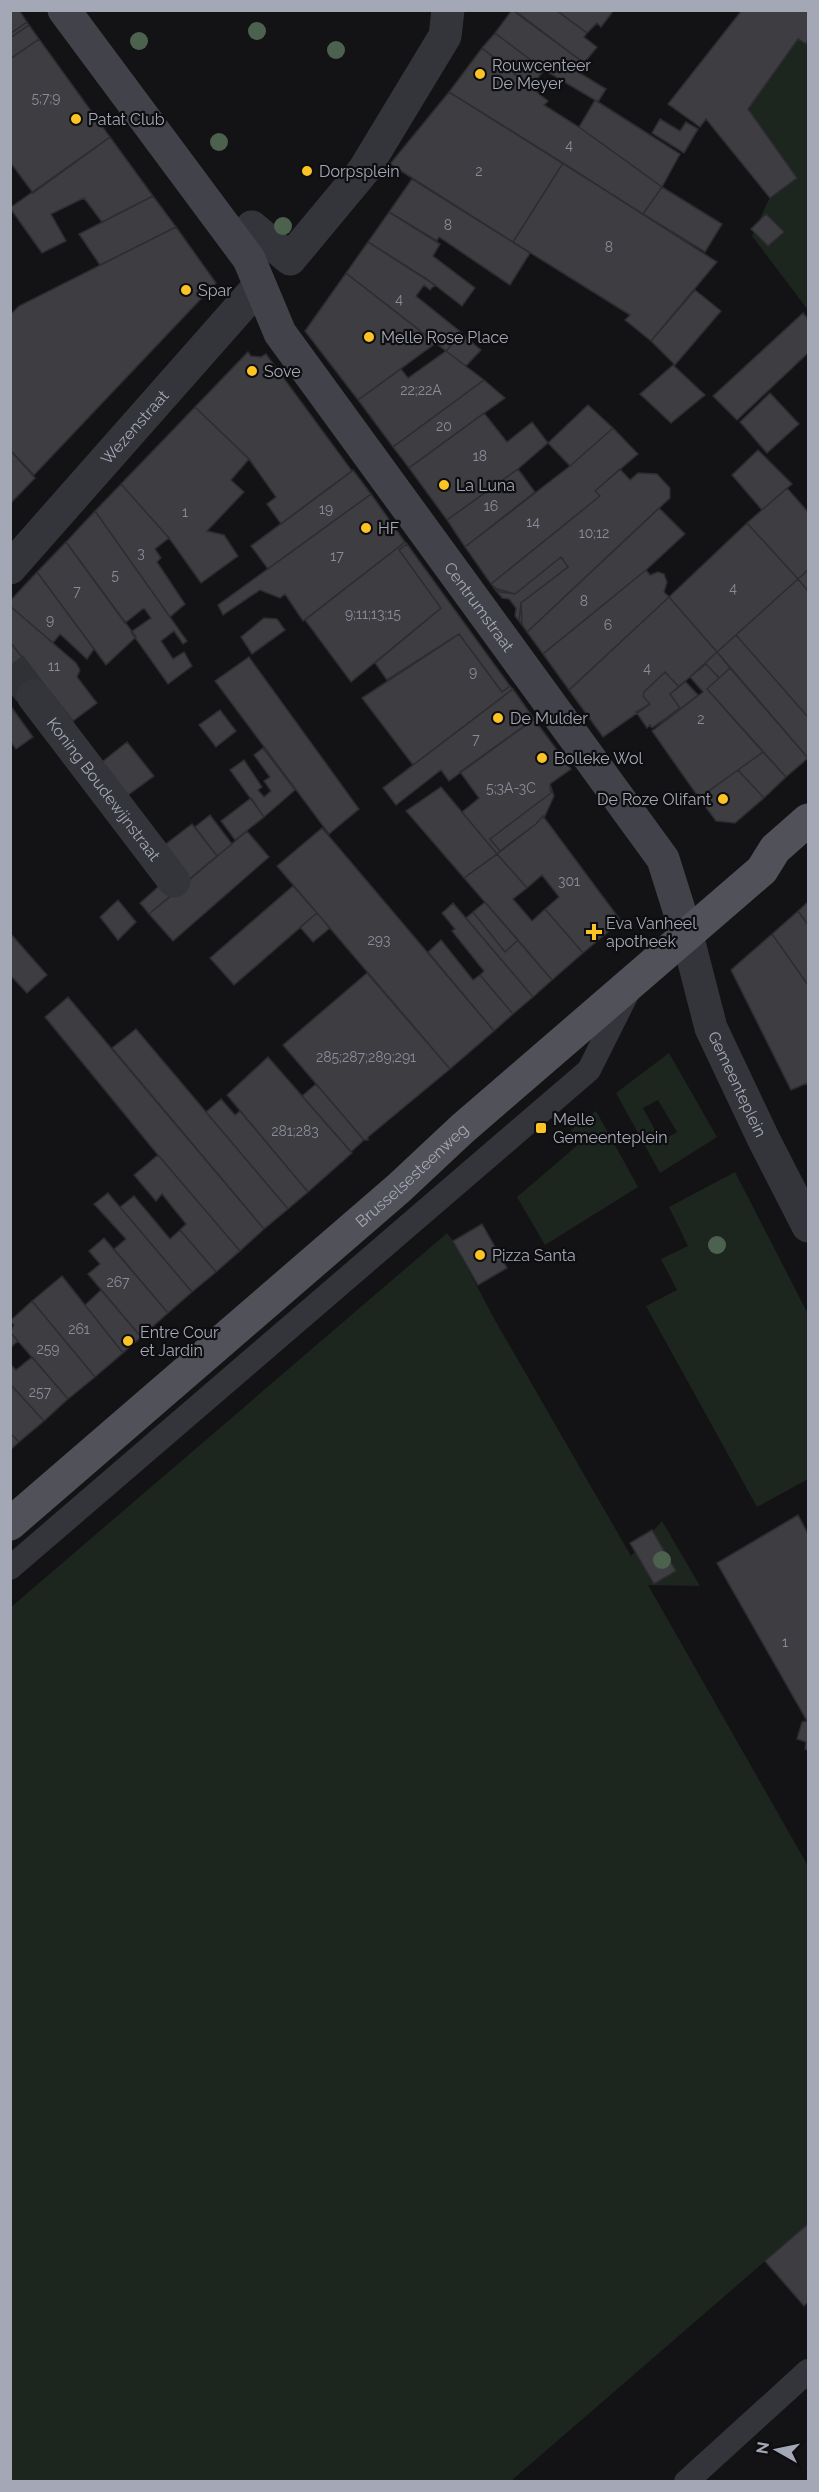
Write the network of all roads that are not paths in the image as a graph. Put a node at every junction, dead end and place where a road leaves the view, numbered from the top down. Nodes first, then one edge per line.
1 (64, 10) edge
2 (448, 10) edge
3 (252, 227) dead end
4 (259, 286) junction
5 (10, 568) edge
6 (33, 696) tunnel mouth
7 (808, 820) edge
8 (174, 881) dead end
9 (687, 935) junction
10 (634, 980) junction
11 (808, 1226) edge
12 (10, 1524) edge
13 (10, 1568) edge
14 (808, 2371) edge
15 (686, 2481) edge

1 - 4 main road
2 - 3 street
4 - 5 street, Wezenstraat
4 - 9 main road, Centrumstraat
6 - 8 street, Koning Boudewijnstraat
7 - 9 main road, Brusselsesteenweg
9 - 10 main road, Brusselsesteenweg
9 - 11 street, Gemeenteplein
10 - 12 main road, Brusselsesteenweg
10 - 13 lane
14 - 15 lane

